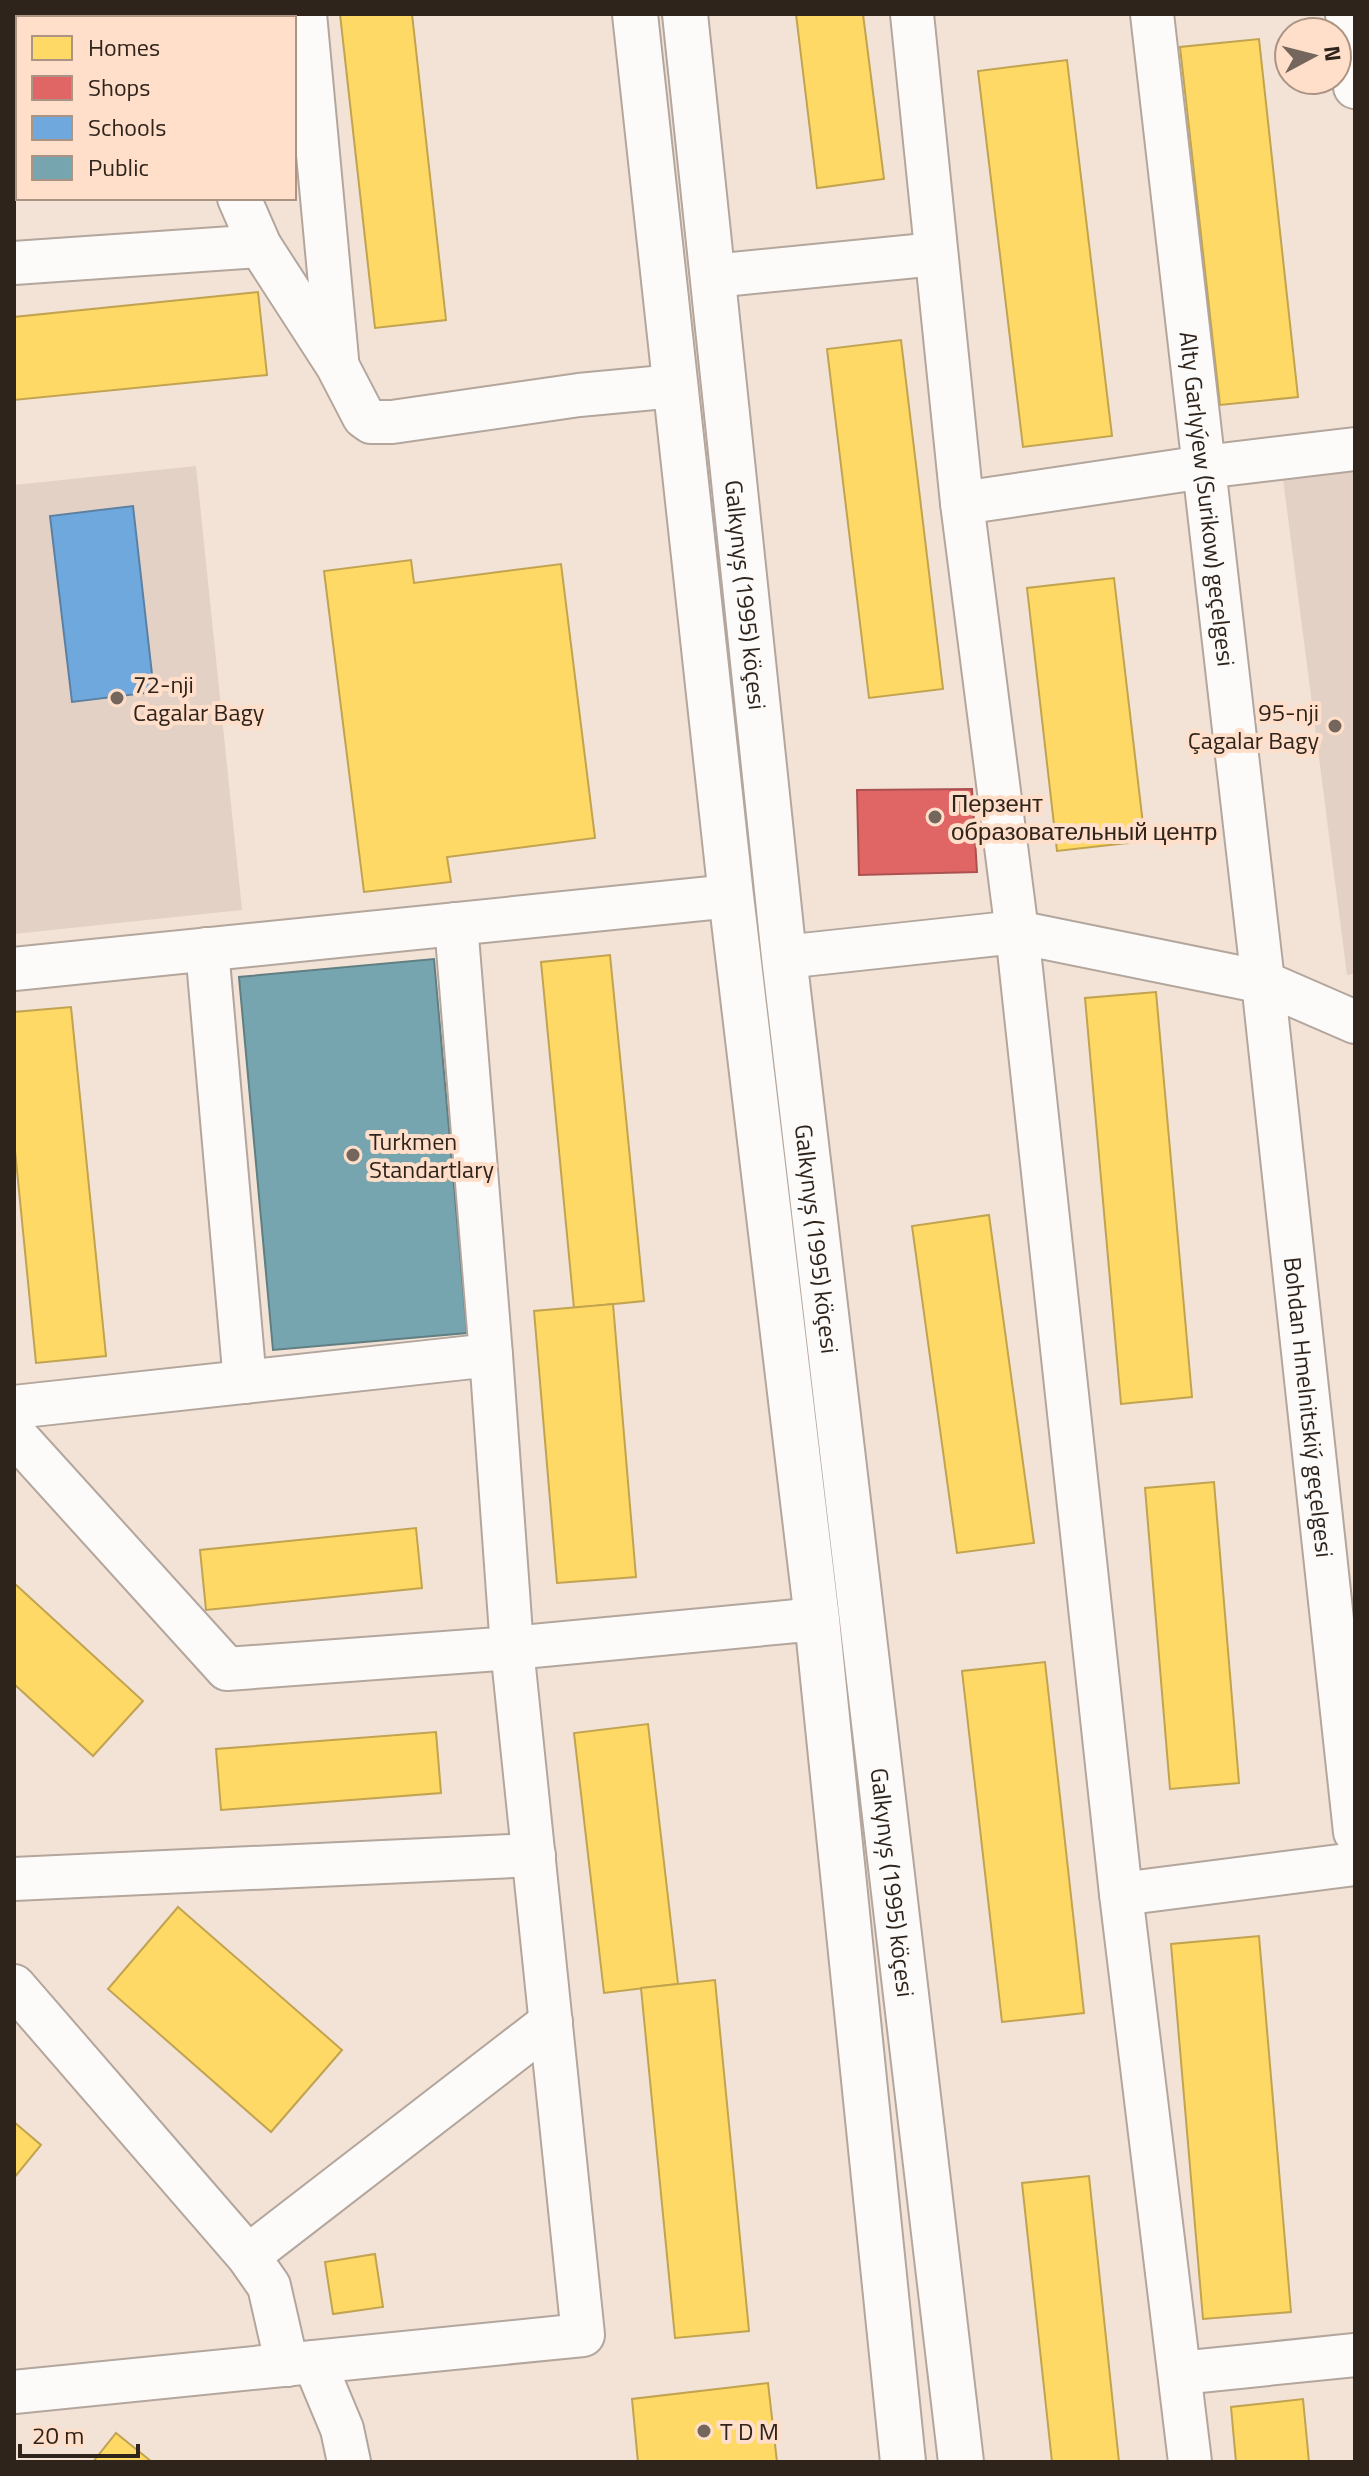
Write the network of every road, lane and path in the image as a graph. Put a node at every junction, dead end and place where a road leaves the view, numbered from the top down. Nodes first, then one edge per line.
1 (305, 14) edge
2 (635, 14) edge
3 (685, 14) edge
4 (912, 14) edge
5 (1152, 14) edge
6 (1347, 14) edge
7 (1355, 87) edge
8 (240, 200) edge
9 (260, 246) junction
10 (936, 254) junction
11 (14, 263) edge
12 (713, 276) junction
13 (337, 365) junction
14 (675, 386) junction
15 (1355, 449) edge
16 (1204, 467) junction
17 (962, 503) junction
18 (731, 896) junction
19 (456, 924) junction
20 (1017, 932) junction
21 (207, 949) junction
22 (784, 957) junction
23 (14, 969) edge
24 (1263, 982) junction
25 (1355, 1022) edge
26 (491, 1355) junction
27 (245, 1382) junction
28 (14, 1407) edge
29 (14, 1434) edge
30 (817, 1619) junction
31 (512, 1648) junction
32 (1355, 1832) edge
33 (534, 1855) junction
34 (1355, 1864) edge
35 (14, 1879) edge
36 (1121, 1894) junction
37 (14, 1986) edge
38 (551, 2022) junction
39 (248, 2256) junction
40 (1355, 2355) edge
41 (300, 2363) junction
42 (1180, 2373) junction
43 (14, 2392) edge
44 (349, 2462) edge
45 (903, 2462) edge
46 (961, 2462) edge
47 (1190, 2462) edge

1 - 13 street
2 - 14 main road, Galkynyş (1995) köçesi
3 - 12 main road, Galkynyş (1995) köçesi
4 - 10 street
5 - 16 street, Alty Garlyýew (Surikow) geçelgesi
6 - 7 street
8 - 9 street
9 - 11 street
9 - 13 street
10 - 12 street
10 - 17 street
12 - 22 main road, Galkynyş (1995) köçesi
13 - 14 street
14 - 18 main road, Galkynyş (1995) köçesi
15 - 16 street
16 - 17 street
16 - 24 street, Alty Garlyýew (Surikow) geçelgesi
17 - 20 street
18 - 19 street
18 - 30 main road, Galkynyş (1995) köçesi
19 - 21 street
19 - 26 street
20 - 22 street
20 - 24 street
20 - 36 street
21 - 23 street
21 - 27 street
22 - 46 main road, Galkynyş (1995) köçesi
24 - 25 street
24 - 32 street, Bohdan Hmelnitskiý geçelgesi
26 - 27 street
26 - 31 street
27 - 28 street
29 - 31 street
30 - 31 street
30 - 45 main road, Galkynyş (1995) köçesi
31 - 33 street
33 - 35 street
33 - 38 street
34 - 36 street
36 - 42 street
37 - 39 street
38 - 39 street
38 - 41 street
39 - 41 street
40 - 42 street
41 - 43 street
41 - 44 street
42 - 47 street

